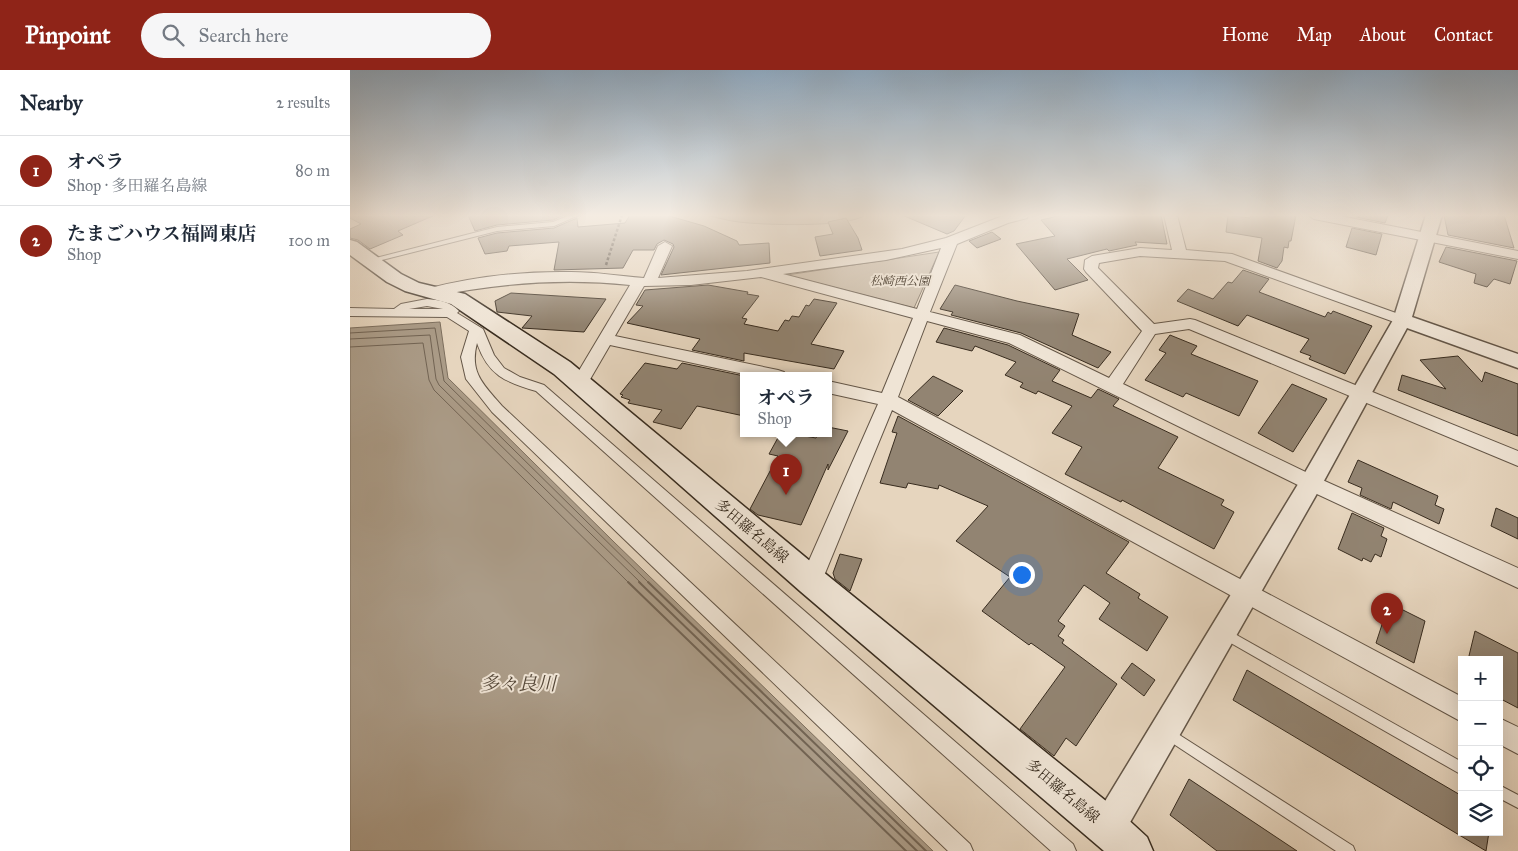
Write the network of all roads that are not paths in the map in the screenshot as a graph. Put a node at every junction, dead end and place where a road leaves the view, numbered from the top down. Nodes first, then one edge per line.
1 (374, 251) edge
2 (662, 251) edge
3 (907, 251) edge
4 (948, 251) edge
5 (1424, 251) edge
6 (1499, 251) edge
7 (360, 254) edge
8 (1180, 254) joint
9 (1518, 255) edge
10 (761, 273) junction
11 (644, 282) junction
12 (427, 303) junction
13 (350, 312) edge
14 (389, 314) junction
15 (450, 314) junction
16 (922, 315) junction
17 (1402, 320) junction
18 (350, 322) edge
19 (475, 330) junction
20 (1150, 330) junction
21 (607, 339) junction
22 (1518, 361) edge
23 (760, 372) edge
24 (579, 384) junction
25 (1113, 386) junction
26 (832, 388) edge
27 (1361, 395) junction
28 (888, 400) junction
29 (1518, 459) edge
30 (1311, 483) junction
31 (1518, 578) edge
32 (811, 581) junction
33 (1246, 592) junction
34 (1223, 632) junction
35 (1458, 708) edge
36 (1165, 732) junction
37 (1503, 732) edge
38 (1518, 741) edge
39 (1458, 767) edge
40 (1503, 793) edge
41 (1518, 802) edge
42 (1124, 843) edge
43 (962, 851) edge
44 (1066, 851) edge
45 (1348, 851) edge

1 - 7 lane
2 - 11 street
3 - 10 street
4 - 16 street
5 - 17 street
6 - 9 street
7 - 12 main road, 多田羅名島線
8 - 17 street
8 - 20 street
10 - 11 street
10 - 16 street
11 - 12 street
11 - 21 street
12 - 14 street
12 - 15 street
12 - 18 street
12 - 24 main road, 多田羅名島線
13 - 14 street
14 - 15 street
15 - 19 street
16 - 25 street
16 - 28 street
17 - 22 street
17 - 27 street
19 - 43 street
19 - 44 street
20 - 25 street
20 - 27 street
21 - 23 street
21 - 24 street
24 - 32 main road, 多田羅名島線
25 - 30 street
26 - 28 street
27 - 29 street
27 - 30 street
28 - 32 street
28 - 33 street
30 - 31 street
30 - 33 street
32 - 42 main road, 多田羅名島線
33 - 34 street
33 - 35 street
34 - 36 street
34 - 39 lane
36 - 42 street
36 - 45 lane
37 - 38 street
40 - 41 lane

